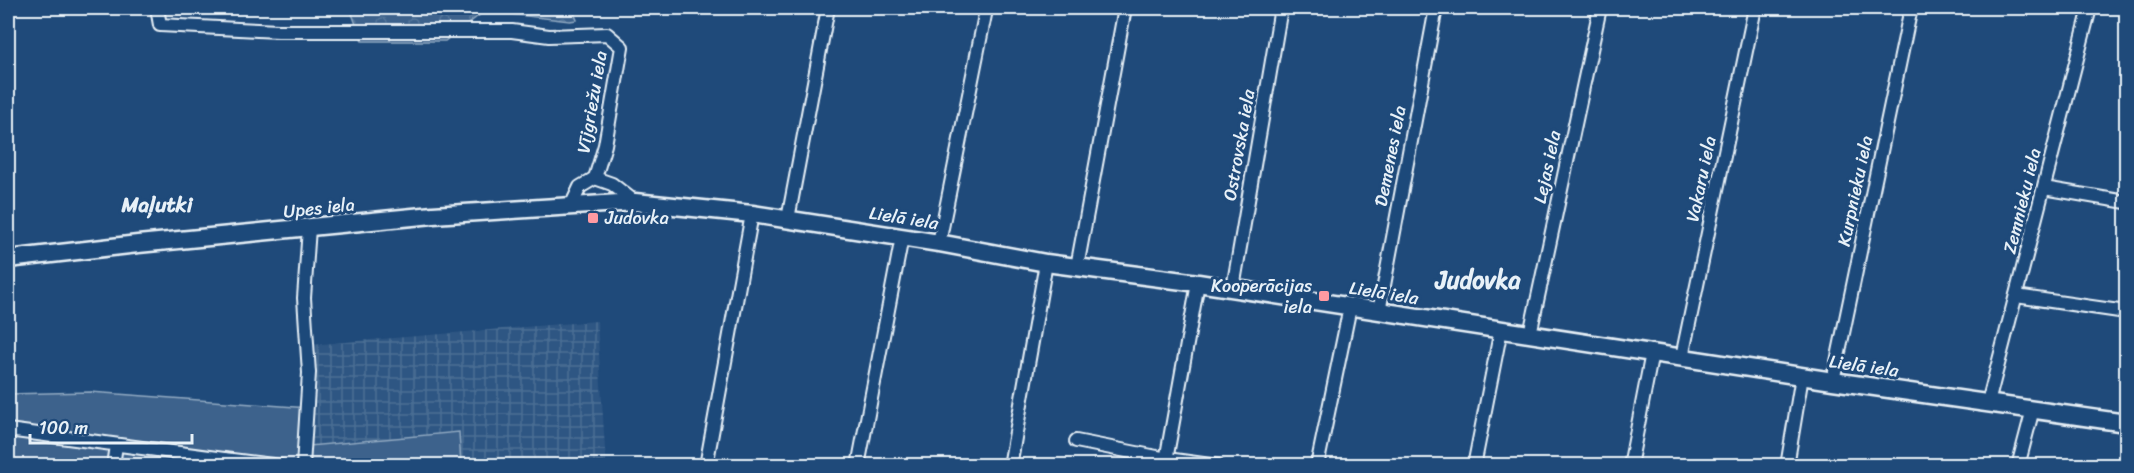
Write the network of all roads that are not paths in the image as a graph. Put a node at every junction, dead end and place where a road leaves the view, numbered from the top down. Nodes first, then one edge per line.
1 (157, 8) edge
2 (828, 8) edge
3 (1125, 8) edge
4 (1281, 8) edge
5 (1436, 8) edge
6 (1600, 8) edge
7 (1755, 8) edge
8 (1911, 8) edge
9 (2090, 8) edge
10 (986, 10) dead end
11 (595, 178) junction
12 (2044, 188) junction
13 (635, 202) junction
14 (2127, 202) edge
15 (571, 206) junction
16 (752, 214) junction
17 (788, 219) junction
18 (309, 228) junction
19 (902, 237) junction
20 (939, 243) junction
21 (8, 259) edge
22 (1046, 263) junction
23 (1077, 267) junction
24 (1198, 283) junction
25 (1233, 288) junction
26 (2016, 296) junction
27 (1350, 307) junction
28 (1379, 312) junction
29 (2127, 312) edge
30 (1501, 329) junction
31 (1530, 334) junction
32 (1652, 353) junction
33 (1682, 357) junction
34 (1802, 376) junction
35 (1833, 381) junction
36 (1988, 403) junction
37 (2033, 410) junction
38 (2127, 423) edge
39 (8, 430) edge
40 (1076, 441) dead end
41 (8, 444) edge
42 (116, 445) junction
43 (223, 462) edge
44 (1166, 462) edge
45 (113, 465) edge
46 (281, 465) edge
47 (303, 465) edge
48 (706, 465) edge
49 (858, 465) edge
50 (1011, 465) edge
51 (1218, 465) edge
52 (1317, 465) edge
53 (1474, 465) edge
54 (1630, 465) edge
55 (1787, 465) edge
56 (2018, 465) edge

1 - 11 street, Vījgriežu iela
2 - 17 street
3 - 23 street
4 - 25 street, Ostrovska iela
5 - 28 street, Demenes iela
6 - 31 street, Lejas iela
7 - 33 street, Vakaru iela
8 - 35 street, Kurpnieku iela
9 - 12 street, Zemnieku iela
10 - 20 street
11 - 13 street
11 - 15 street
12 - 14 street
12 - 26 street, Zemnieku iela
13 - 15 street, Upes iela
13 - 16 street, Lielā iela
15 - 18 street, Upes iela
16 - 17 street, Lielā iela
16 - 48 street
17 - 19 street, Lielā iela
18 - 21 street, Upes iela
18 - 47 street
19 - 20 street, Lielā iela
19 - 49 street
20 - 22 street, Lielā iela
22 - 23 street, Lielā iela
22 - 50 street
23 - 24 street, Lielā iela
24 - 25 street, Lielā iela
24 - 44 street
25 - 27 street, Lielā iela
26 - 29 street
26 - 36 street, Zemnieku iela
27 - 28 street, Lielā iela
27 - 52 street
28 - 30 street, Lielā iela
30 - 31 street, Lielā iela
30 - 53 street
31 - 32 street, Lielā iela
32 - 33 street, Lielā iela
32 - 54 street
33 - 34 street, Lielā iela
34 - 35 street, Lielā iela
34 - 55 street
35 - 36 street, Lielā iela
36 - 37 street, Lielā iela
37 - 38 street, Lielā iela
37 - 56 street
39 - 41 street
39 - 42 street
40 - 44 street
42 - 43 street
42 - 45 street
43 - 46 street
44 - 51 street

